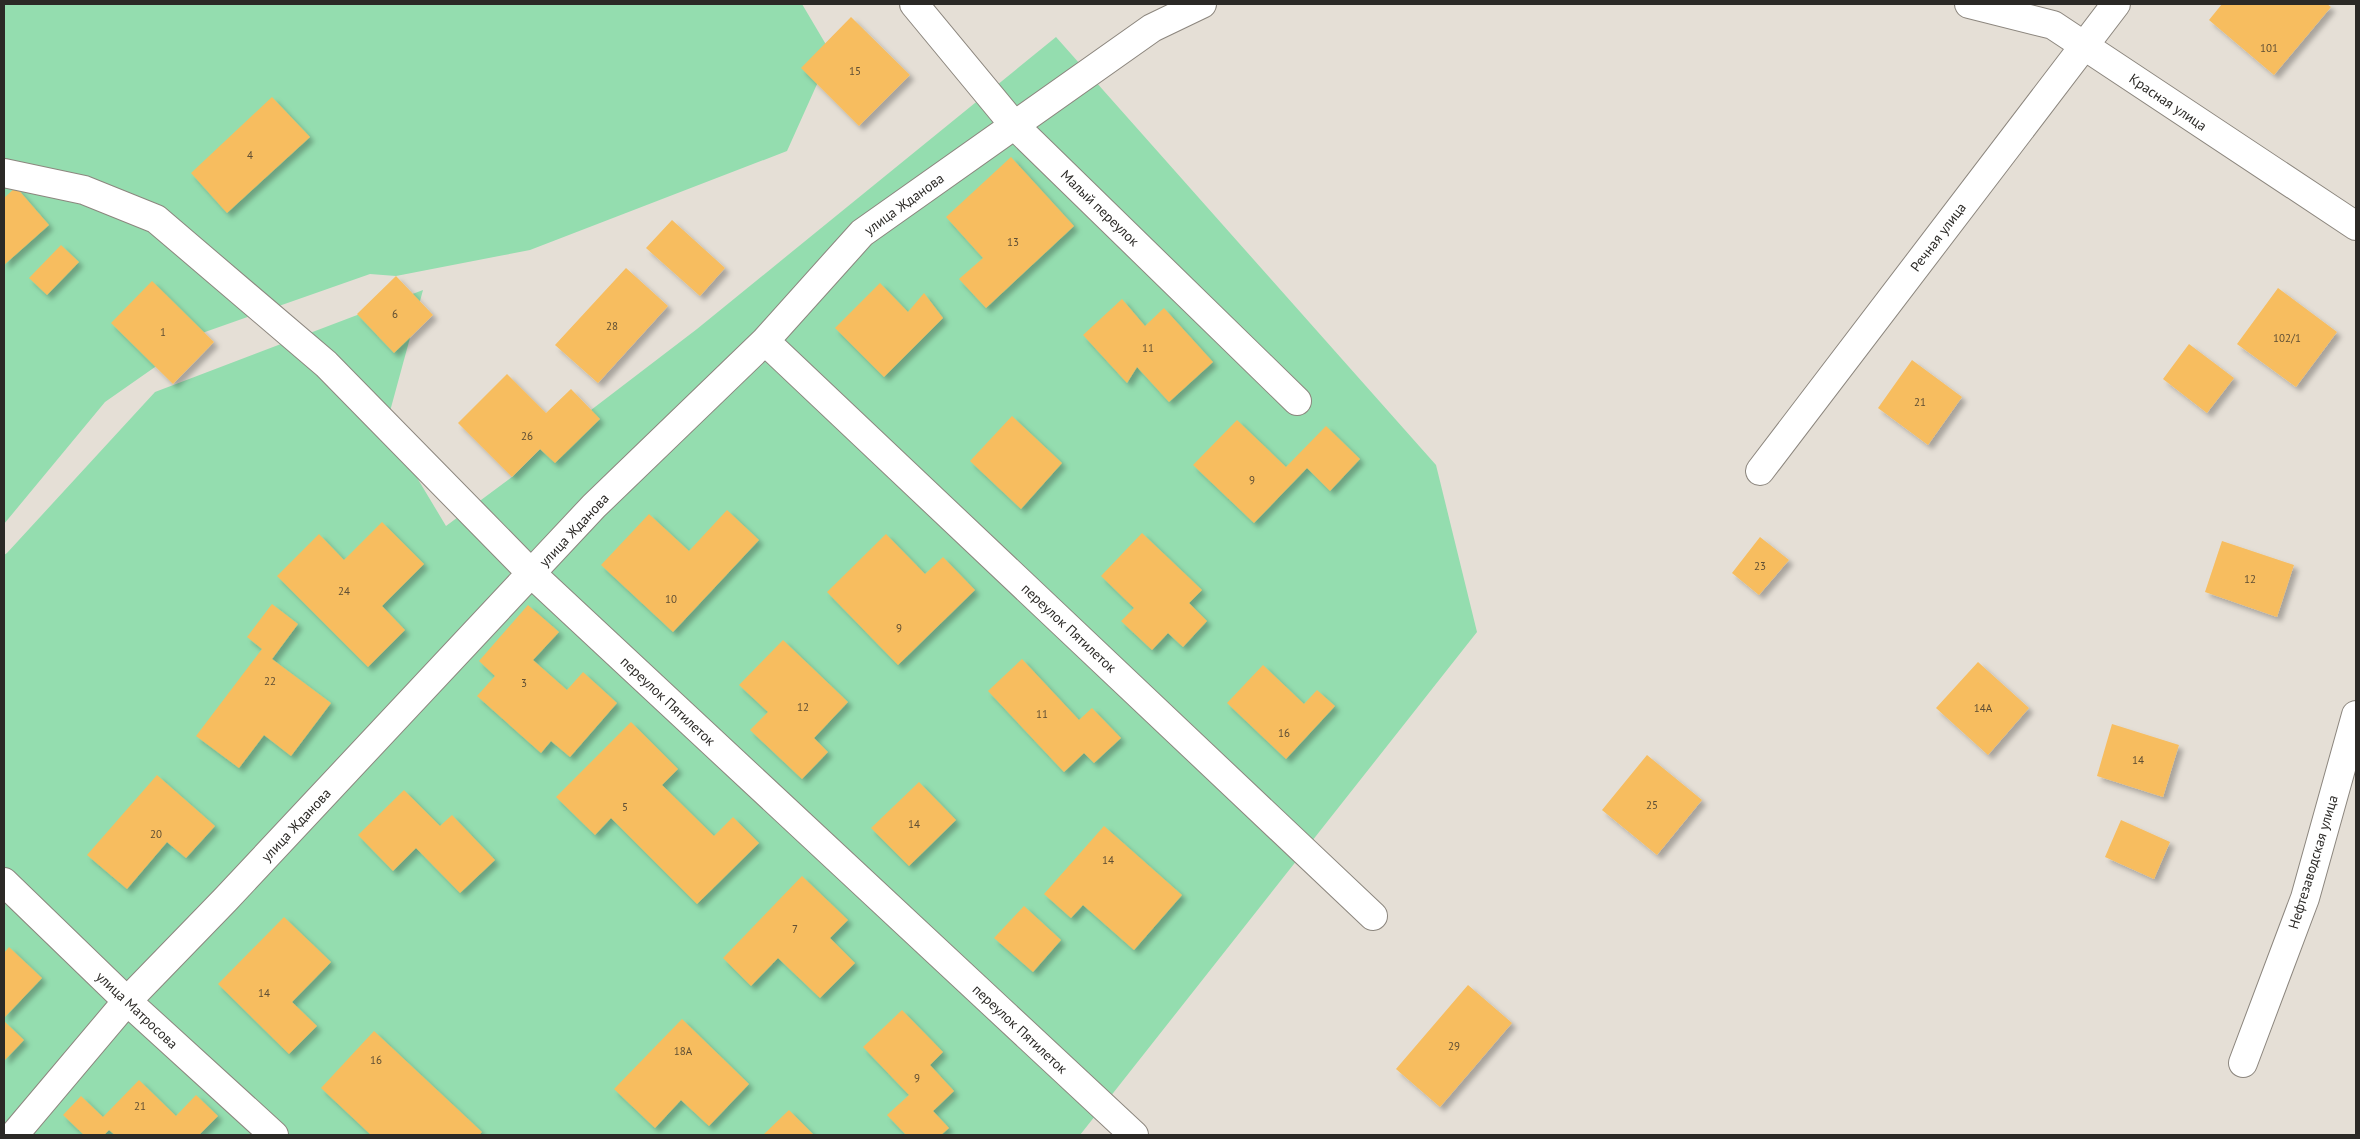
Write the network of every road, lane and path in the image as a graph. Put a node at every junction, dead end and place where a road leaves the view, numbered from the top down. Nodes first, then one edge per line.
1 (914, 4) edge
2 (1202, 4) edge
3 (1969, 4) edge
4 (2116, 4) edge
5 (2084, 46) junction
6 (1014, 125) junction
7 (4, 173) edge
8 (2356, 226) edge
9 (765, 341) junction
10 (1297, 401) dead end
11 (1760, 471) dead end
12 (532, 574) junction
13 (2356, 715) edge
14 (4, 882) edge
15 (1373, 916) dead end
16 (127, 1002) junction
17 (2243, 1062) dead end
18 (14, 1135) edge
19 (274, 1135) edge
20 (1134, 1135) edge

1 - 6 street, Малый переулок
2 - 6 street, улица Жданова
3 - 5 street, Красная улица
4 - 5 street, Речная улица
5 - 8 street, Красная улица
5 - 11 street, Речная улица
6 - 9 street, улица Жданова
6 - 10 street, Малый переулок
7 - 12 street, переулок Пятилеток
9 - 12 street, улица Жданова
9 - 15 street, переулок Пятилеток
12 - 16 street, улица Жданова
12 - 20 street, переулок Пятилеток
13 - 17 street, Нефтезаводская улица
14 - 16 street, улица Матросова
16 - 18 street, улица Жданова
16 - 19 street, улица Матросова

